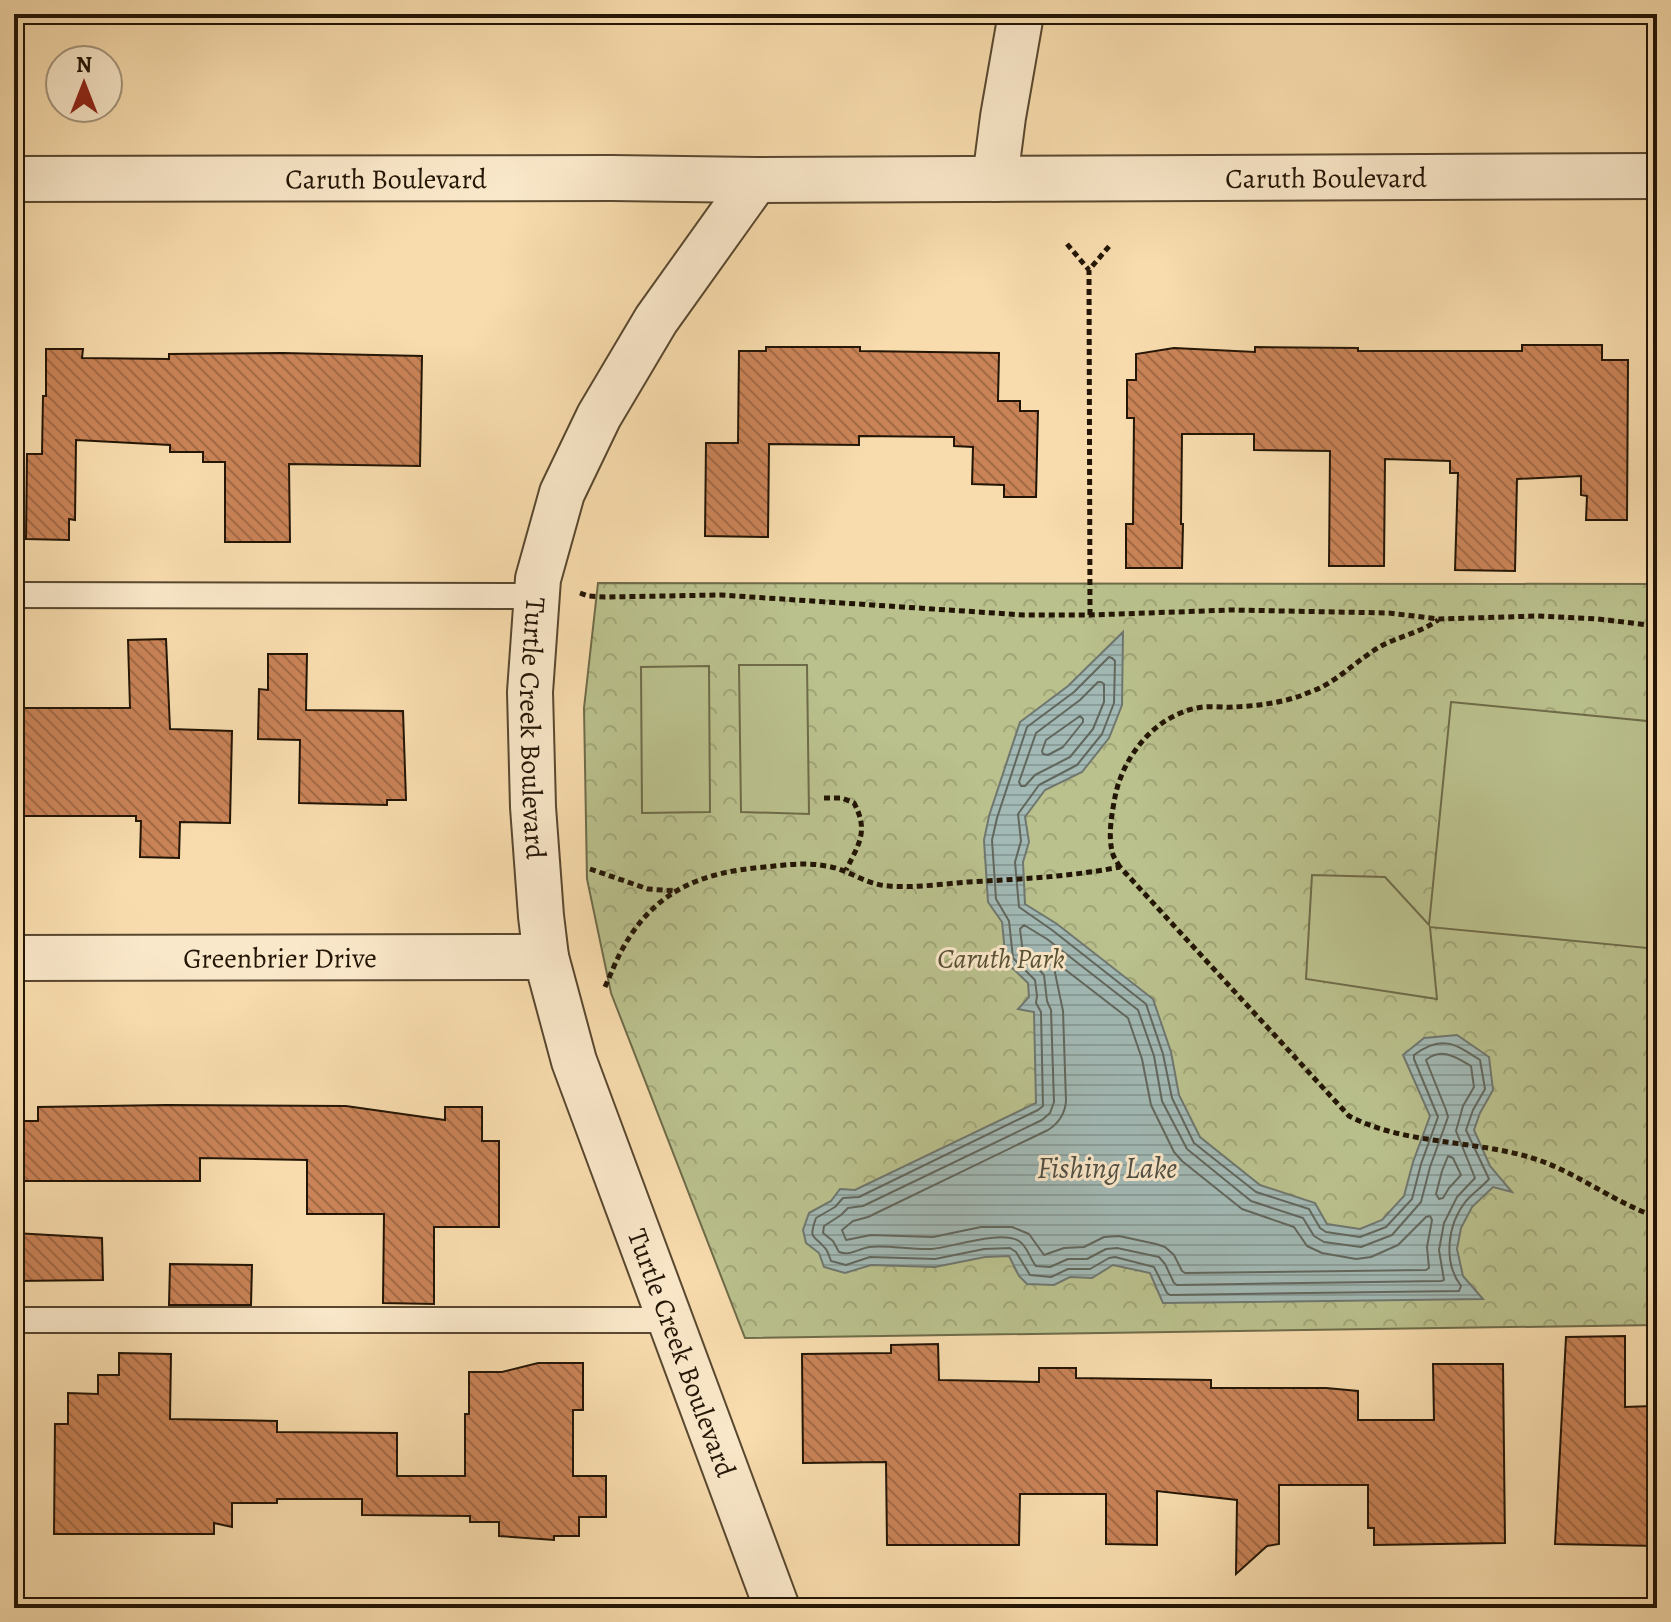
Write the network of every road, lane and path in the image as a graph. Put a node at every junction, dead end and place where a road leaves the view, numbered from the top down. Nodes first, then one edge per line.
1 (1021, 14) edge
2 (1657, 176) edge
3 (14, 179) edge
4 (995, 179) junction
5 (756, 180) junction
6 (1067, 244) dead end
7 (1111, 244) dead end
8 (1089, 270) junction
9 (556, 594) junction
10 (14, 595) edge
11 (1090, 615) junction
12 (1439, 619) junction
13 (1657, 626) edge
14 (824, 798) dead end
15 (1120, 867) junction
16 (590, 869) dead end
17 (846, 870) junction
18 (676, 891) junction
19 (546, 957) junction
20 (14, 958) edge
21 (605, 987) dead end
22 (1657, 1217) edge
23 (14, 1320) edge
24 (670, 1320) junction
25 (777, 1608) edge

1 - 4 street
2 - 4 street, Caruth Boulevard
3 - 5 street, Caruth Boulevard
4 - 5 street
5 - 9 street, Turtle Creek Boulevard
6 - 8 path
7 - 8 path
8 - 11 path
9 - 10 lane
9 - 11 path
9 - 19 street, Turtle Creek Boulevard
11 - 12 path
12 - 13 path
12 - 15 path
14 - 17 path
15 - 17 path
15 - 22 path
16 - 18 path
17 - 18 path
18 - 21 path
19 - 20 street, Greenbrier Drive
19 - 24 street, Turtle Creek Boulevard
23 - 24 lane
24 - 25 street, Turtle Creek Boulevard

